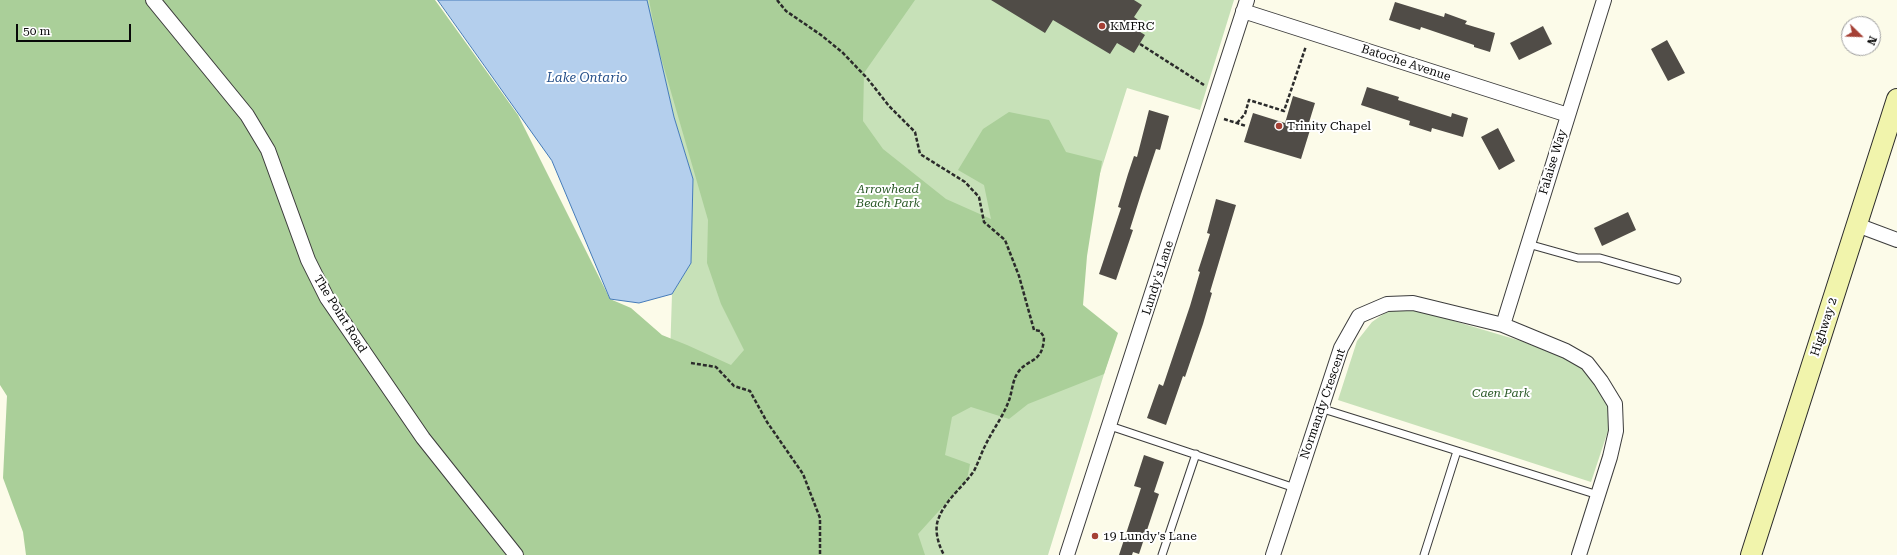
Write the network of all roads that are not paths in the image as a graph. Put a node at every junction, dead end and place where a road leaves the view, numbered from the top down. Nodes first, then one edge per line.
1 (153, 0) edge
2 (1604, 0) edge
3 (1245, 6) edge
4 (1897, 99) edge
5 (1568, 115) junction
6 (1857, 225) junction
7 (1897, 240) edge
8 (1528, 244) junction
9 (1677, 280) dead end
10 (1503, 325) junction
11 (1320, 408) junction
12 (1110, 426) junction
13 (1457, 451) junction
14 (1196, 454) junction
15 (1295, 488) junction
16 (1598, 495) junction
17 (516, 555) edge
18 (1067, 555) edge
19 (1162, 555) edge
20 (1273, 555) edge
21 (1424, 555) edge
22 (1579, 555) edge
23 (1751, 555) edge

1 - 17 street, The Point Road
2 - 5 street, Falaise Way
3 - 5 street, Batoche Avenue
3 - 12 street, Lundy's Lane
4 - 6 main road, Highway 2
5 - 8 street, Falaise Way
6 - 7 street
6 - 23 main road, Highway 2
8 - 9 lane
8 - 10 street, Falaise Way
10 - 11 street, Normandy Crescent
10 - 16 street, Normandy Crescent
11 - 13 lane
11 - 15 street, Normandy Crescent
12 - 14 lane
12 - 18 street, Lundy's Lane
13 - 16 lane
13 - 21 lane
14 - 15 lane
14 - 19 lane
15 - 20 street, Normandy Crescent
16 - 22 street, Normandy Crescent

